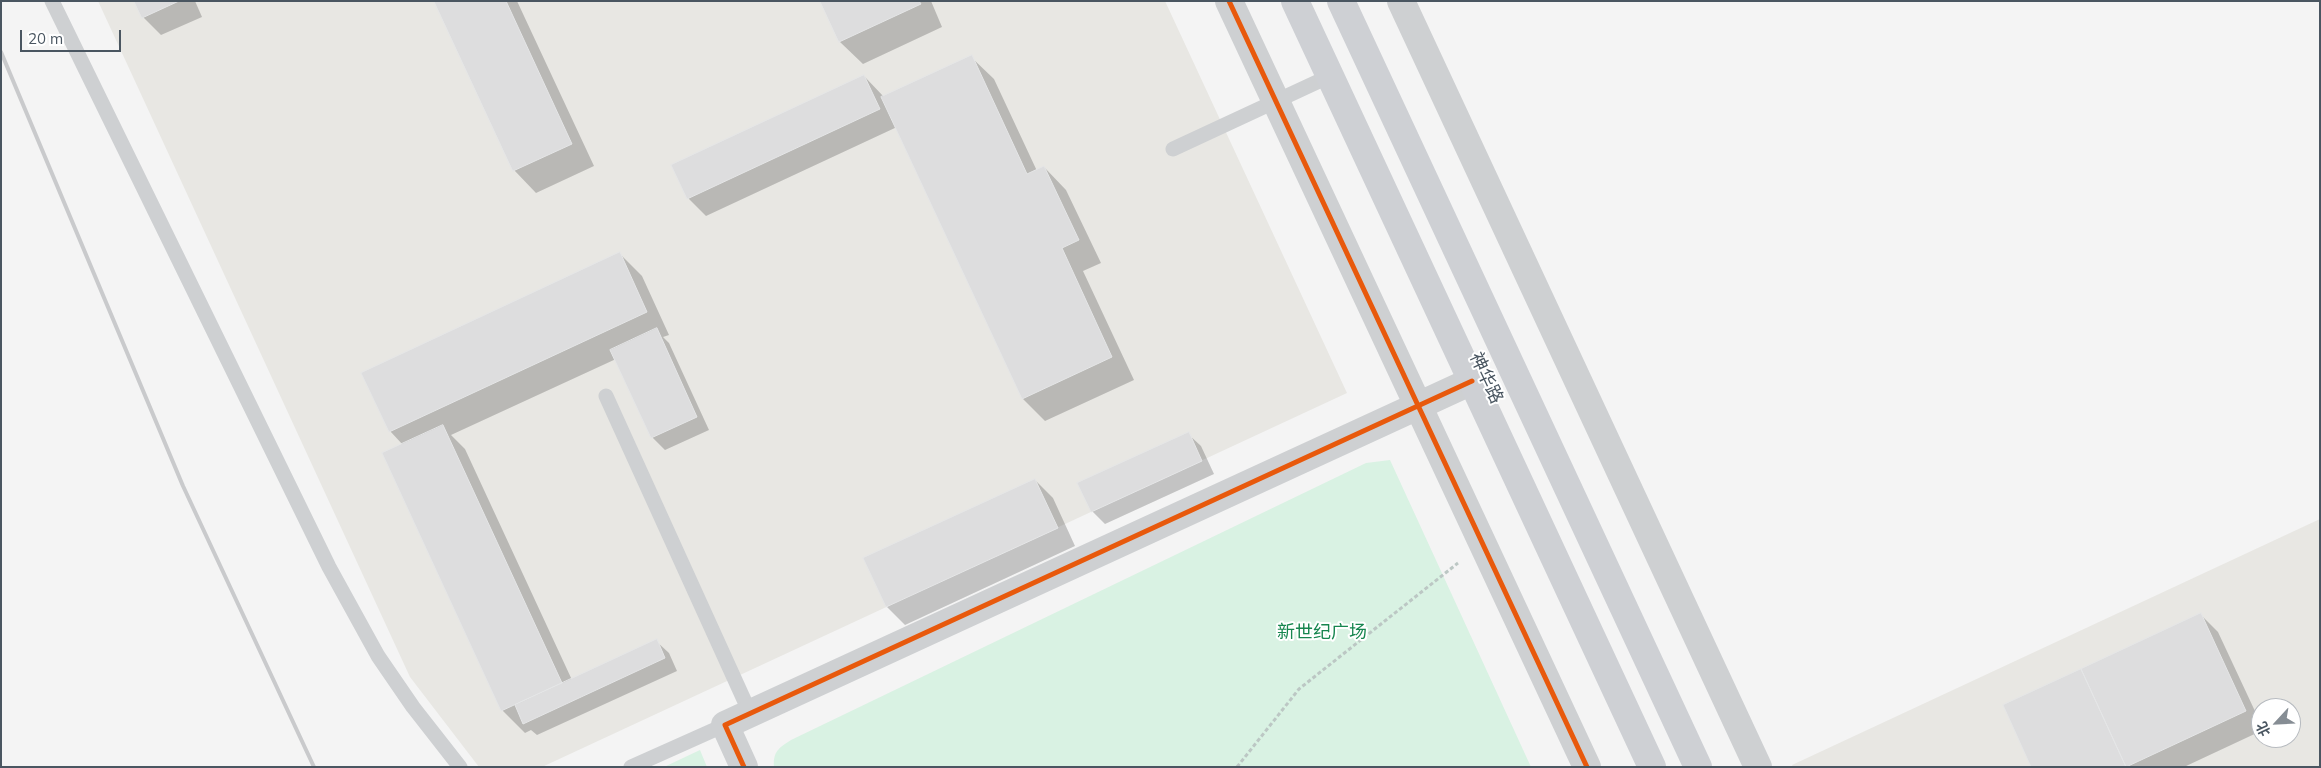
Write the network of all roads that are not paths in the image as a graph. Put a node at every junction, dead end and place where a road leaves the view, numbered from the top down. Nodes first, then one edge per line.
1 (52, 1) edge
2 (1229, 1) edge
3 (1295, 1) edge
4 (1341, 1) edge
5 (1401, 1) edge
6 (1330, 76) junction
7 (1276, 102) junction
8 (1173, 149) dead end
9 (1472, 382) junction
10 (606, 396) dead end
11 (1419, 406) junction
12 (750, 713) junction
13 (725, 725) junction
14 (460, 767) edge
15 (631, 767) edge
16 (744, 767) edge
17 (1587, 767) edge
18 (1652, 767) edge
19 (1698, 767) edge
20 (1758, 767) edge

1 - 14 lane
2 - 7 street
3 - 6 main road, 神华路
4 - 19 main road, 神华路
5 - 20 street
6 - 7 lane
6 - 9 main road, 神华路
7 - 8 lane
7 - 11 street
9 - 11 street
9 - 18 main road, 神华路
10 - 12 lane
11 - 12 street
11 - 17 street
12 - 13 street
13 - 15 lane
13 - 16 street

